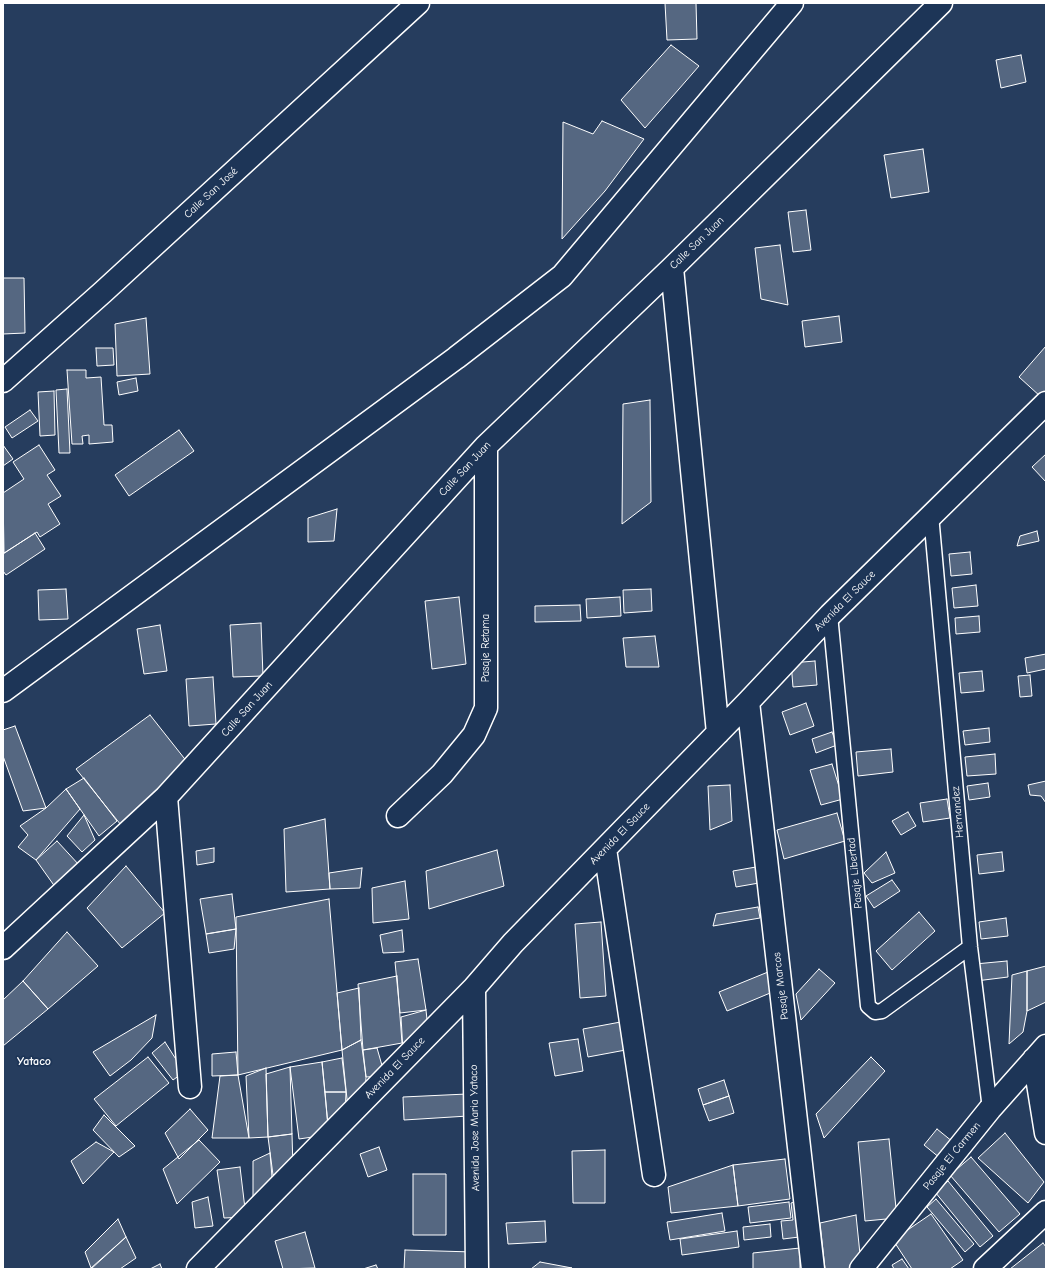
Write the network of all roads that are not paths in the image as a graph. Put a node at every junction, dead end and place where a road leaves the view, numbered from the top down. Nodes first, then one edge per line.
1 (418, 3) edge
2 (792, 3) edge
3 (941, 3) edge
4 (672, 268) junction
5 (3, 381) edge
6 (1046, 403) edge
7 (486, 446) junction
8 (931, 515) junction
9 (830, 615) junction
10 (3, 691) edge
11 (748, 702) junction
12 (718, 733) junction
13 (166, 797) junction
14 (398, 816) dead end
15 (605, 849) junction
16 (970, 947) junction
17 (3, 948) edge
18 (474, 988) junction
19 (1040, 1052) edge
20 (190, 1087) dead end
21 (990, 1109) junction
22 (1046, 1132) edge
23 (654, 1175) dead end
24 (1046, 1212) edge
25 (198, 1269) edge
26 (477, 1269) edge
27 (813, 1269) edge
28 (861, 1269) edge
29 (985, 1269) edge

1 - 5 street, Calle San José
2 - 10 street
3 - 4 street, Calle San Juan
4 - 7 street, Calle San Juan
4 - 12 street
6 - 8 street, Avenida El Sauce
7 - 13 street, Calle San Juan
7 - 14 street, Pasaje Retama
8 - 9 street, Avenida El Sauce
8 - 16 lane, Hernandez
9 - 11 street, Avenida El Sauce
9 - 16 lane, Pasaje Libertad
11 - 12 street, Avenida El Sauce
11 - 27 street, Pasaje Marcos
12 - 15 street, Avenida El Sauce
13 - 17 street, Calle San Juan
13 - 20 street
15 - 18 street, Avenida El Sauce
15 - 23 street
16 - 21 lane, Hernandez
18 - 25 street, Avenida El Sauce
18 - 26 street, Avenida Jose Maria Yataco
19 - 21 street, Pasaje El Carmen
19 - 22 street
21 - 28 street, Pasaje El Carmen
24 - 29 street

